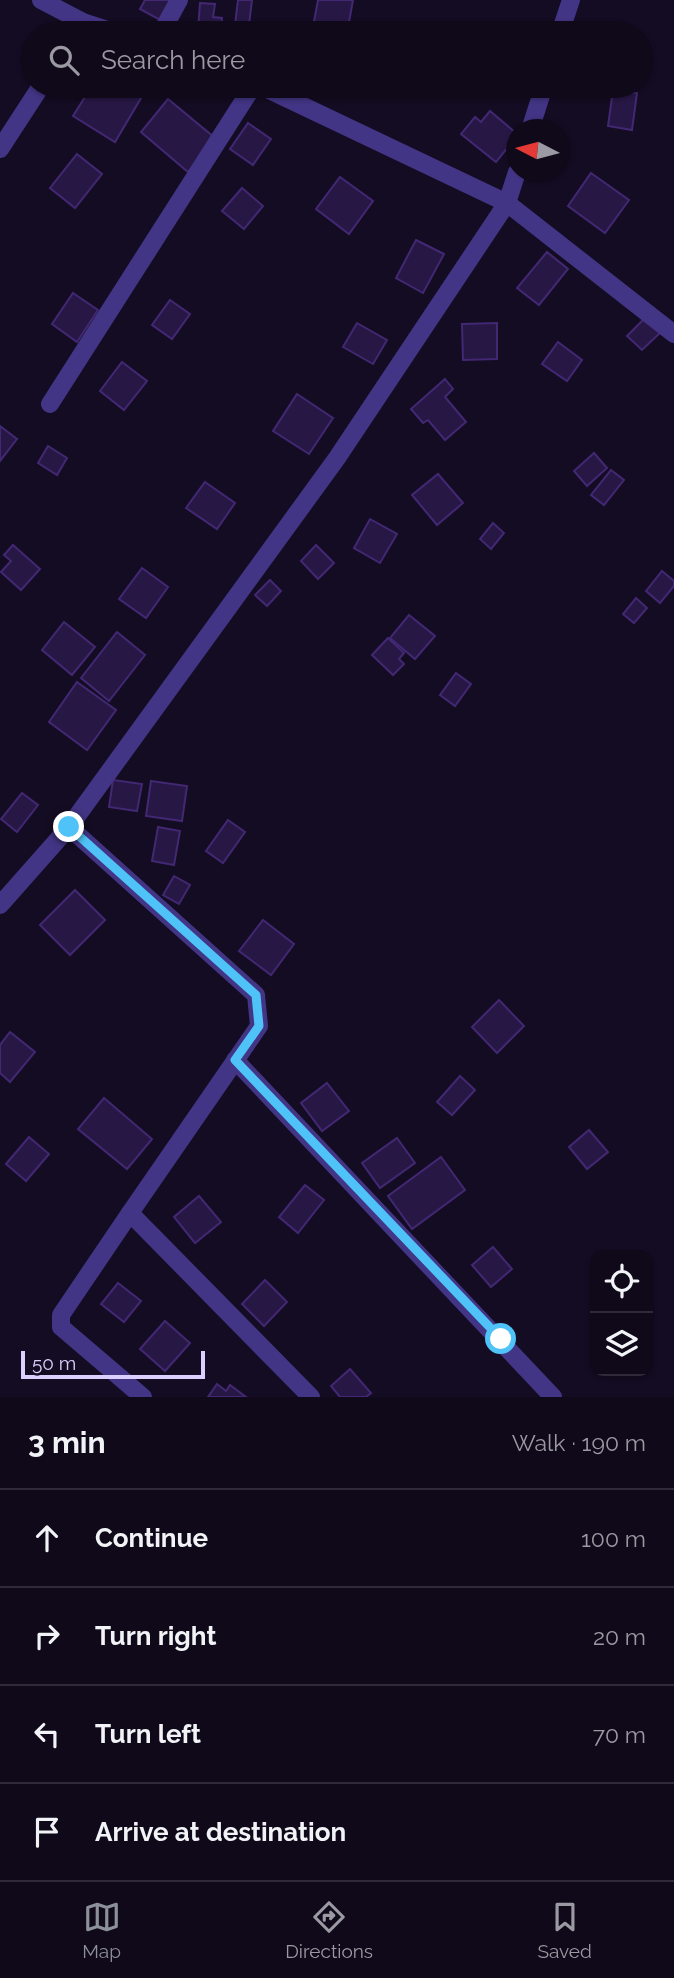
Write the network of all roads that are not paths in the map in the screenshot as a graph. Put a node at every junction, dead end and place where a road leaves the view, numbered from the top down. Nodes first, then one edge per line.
1 (179, 0) edge
2 (571, 0) edge
3 (49, 2) edge
4 (73, 21) edge
5 (168, 21) edge
6 (564, 21) edge
7 (33, 98) edge
8 (245, 98) edge
9 (286, 98) edge
10 (540, 98) edge
11 (534, 119) edge
12 (0, 149) edge
13 (514, 182) edge
14 (508, 203) junction
15 (674, 334) edge
16 (50, 404) dead end
17 (69, 827) junction
18 (0, 905) edge
19 (235, 1060) junction
20 (130, 1213) junction
21 (143, 1397) edge
22 (310, 1397) edge
23 (553, 1397) edge

1 - 5 street
2 - 6 street
3 - 4 street
7 - 12 street
8 - 16 street
9 - 14 street
10 - 11 street
13 - 14 street
14 - 15 street
14 - 17 street
17 - 18 street
17 - 19 street
19 - 20 street
19 - 23 street
20 - 21 street
20 - 22 street

